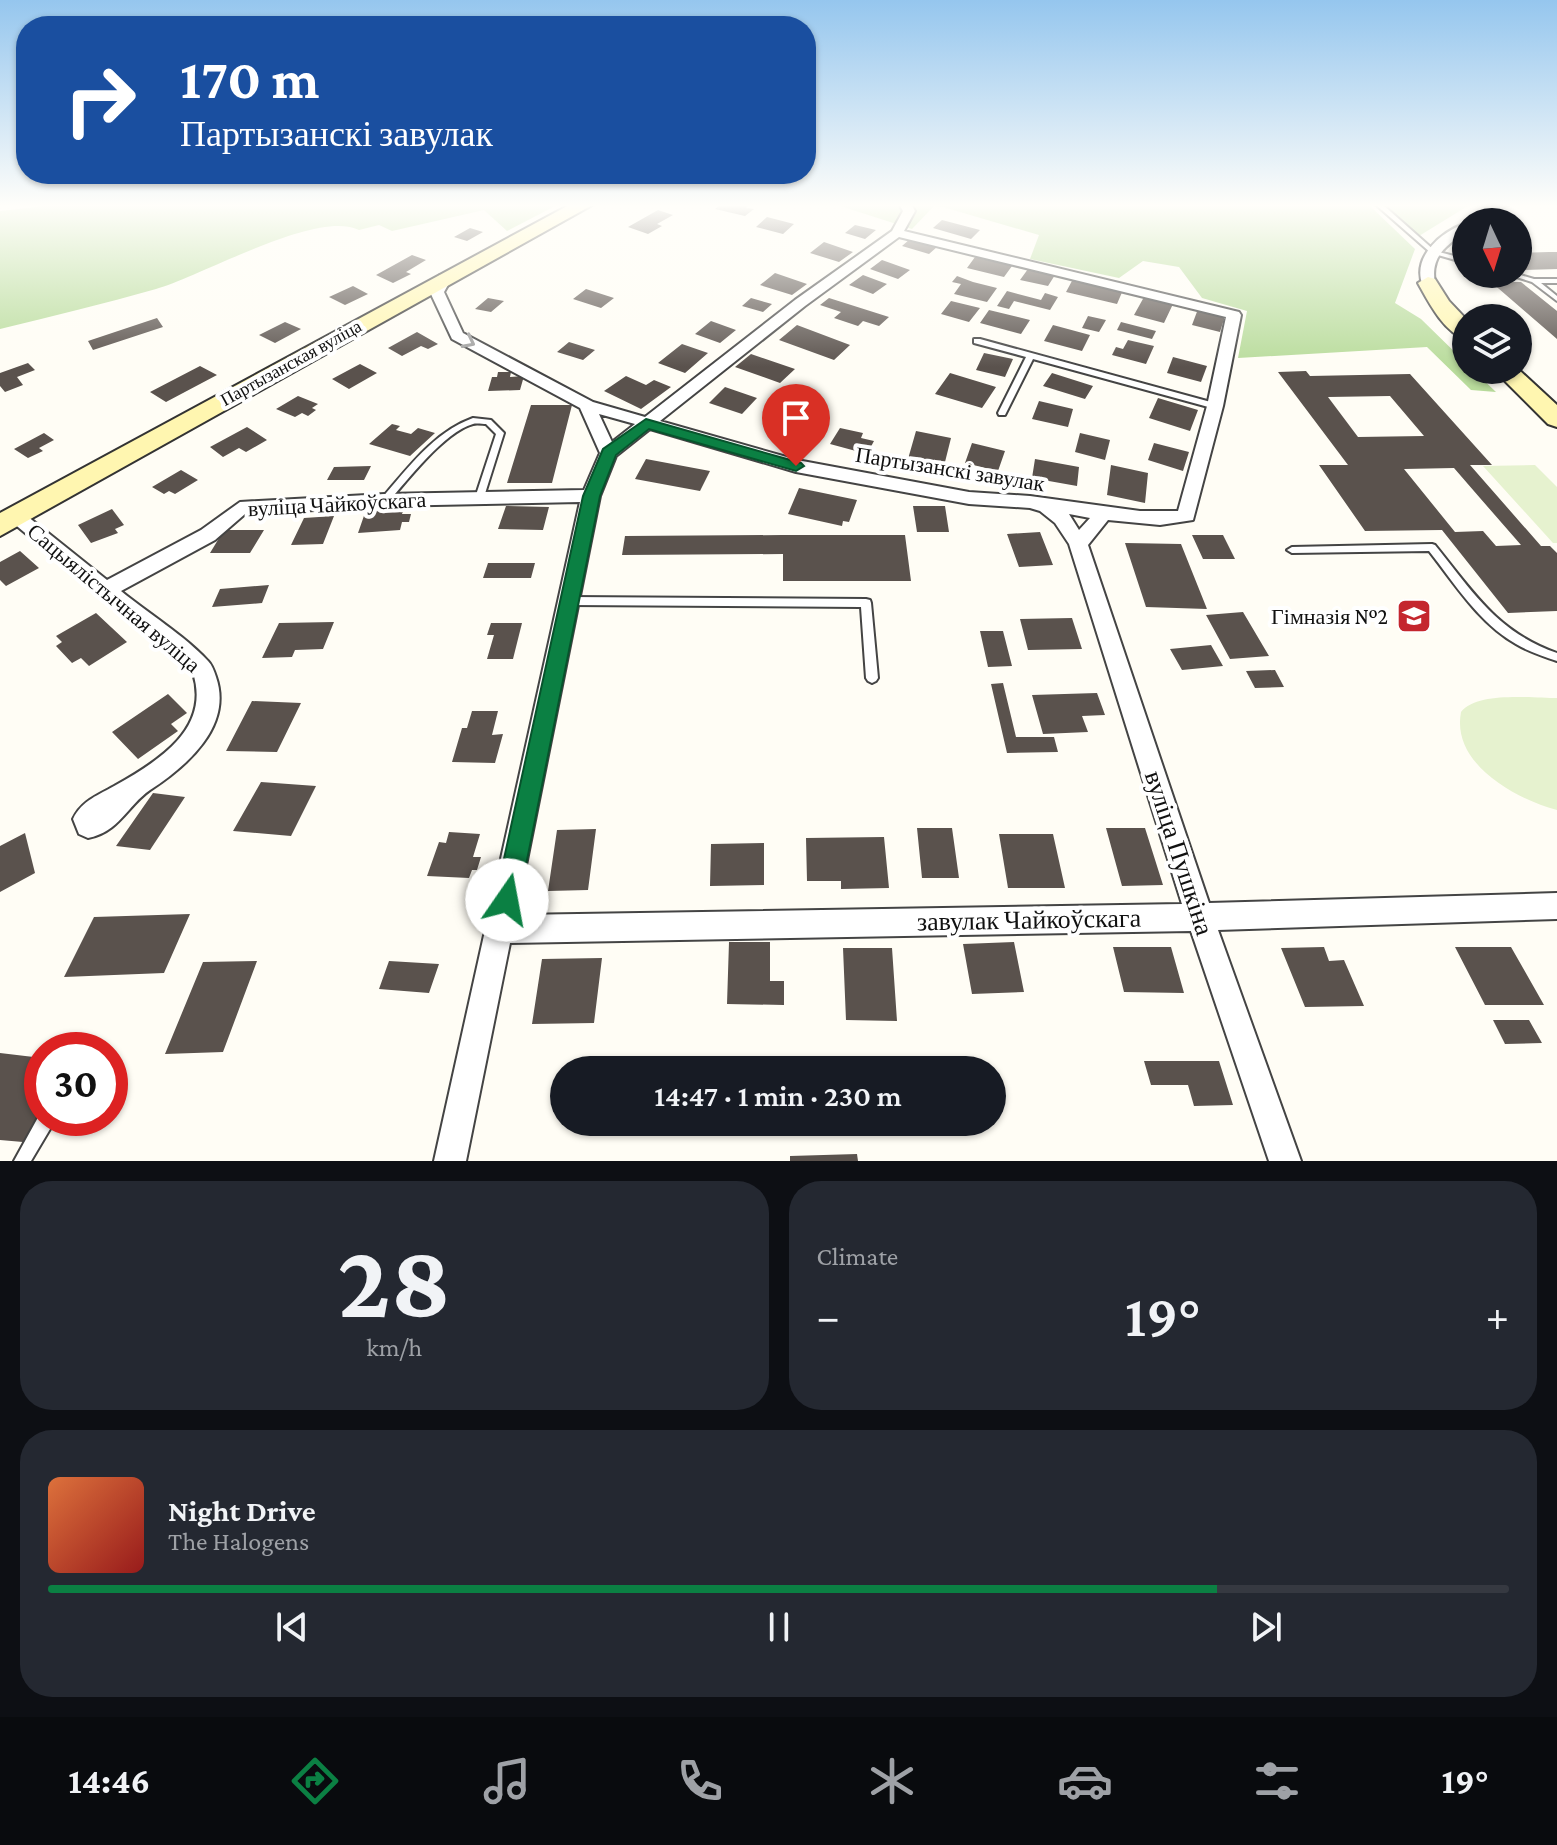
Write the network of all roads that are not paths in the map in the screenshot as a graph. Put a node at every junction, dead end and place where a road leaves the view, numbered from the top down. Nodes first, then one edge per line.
1 (482, 258) edge
2 (862, 258) edge
3 (1000, 258) edge
4 (1430, 258) edge
5 (445, 278) junction
6 (1534, 281) joint
7 (1557, 281) edge
8 (1428, 283) joint
9 (1557, 299) edge
10 (1452, 317) edge
11 (977, 341) dead end
12 (1030, 356) junction
13 (1521, 384) edge
14 (587, 405) junction
15 (1215, 406) junction
16 (1002, 413) dead end
17 (1557, 419) edge
18 (646, 424) junction
19 (609, 453) junction
20 (591, 496) junction
21 (480, 498) junction
22 (385, 500) junction
23 (1030, 502) junction
24 (1105, 512) junction
25 (8, 522) edge
26 (1078, 544) junction
27 (1292, 550) dead end
28 (106, 590) junction
29 (570, 601) junction
30 (1557, 657) edge
31 (872, 678) dead end
32 (129, 792) dead end
33 (1557, 906) edge
34 (1200, 917) junction
35 (501, 929) junction
36 (37, 1136) edge
37 (22, 1161) edge
38 (450, 1161) edge
39 (1285, 1161) edge

1 - 5 main road, Партызанская вуліца
2 - 18 street
3 - 15 street
4 - 8 street
5 -> 14 street
5 - 25 main road, Партызанская вуліца
6 - 7 lane
6 - 9 lane
8 - 10 main road
11 - 12 lane
12 - 15 lane
12 - 16 lane
13 - 17 main road
14 - 18 street
14 - 19 street
15 - 24 street
18 - 19 street
18 - 23 street, Партызанскі завулак
19 - 20 street
20 - 21 street, вуліца Чайкоўскага
20 - 29 street
21 - 22 street, вуліца Чайкоўскага
21 - 22 lane
22 - 28 street, вуліца Чайкоўскага
23 - 24 street
23 - 26 street, Партызанскі завулак
24 - 26 street
25 - 28 street, Сацыялістычная вуліца
26 - 34 street, вуліца Пушкіна
27 - 30 lane
28 - 32 street, Сацыялістычная вуліца
29 - 31 lane
29 - 35 street
33 - 34 street, завулак Чайкоўскага
34 - 35 street, завулак Чайкоўскага
34 - 39 street, вуліца Пушкіна
35 - 38 street
36 - 37 lane

